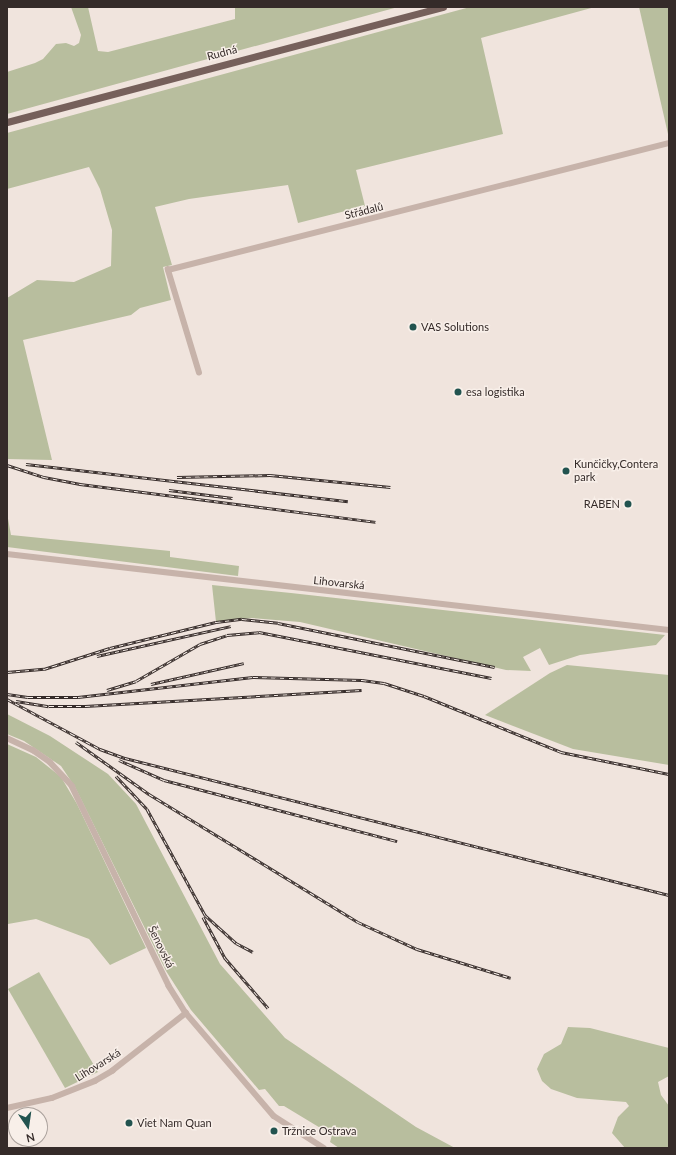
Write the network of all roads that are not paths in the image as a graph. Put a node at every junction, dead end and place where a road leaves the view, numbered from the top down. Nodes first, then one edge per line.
1 (443, 7) edge
2 (7, 122) edge
3 (669, 142) edge
4 (199, 373) dead end
5 (7, 554) edge
6 (669, 630) edge
7 (7, 738) edge
8 (186, 1013) junction
9 (7, 1108) edge
10 (324, 1148) edge

1 - 2 main road, Rudná
3 - 4 street, Střádalů
5 - 6 street, Lihovarská
7 - 8 street, Šenovská
8 - 9 street, Lihovarská
8 - 10 street, Šenovská

